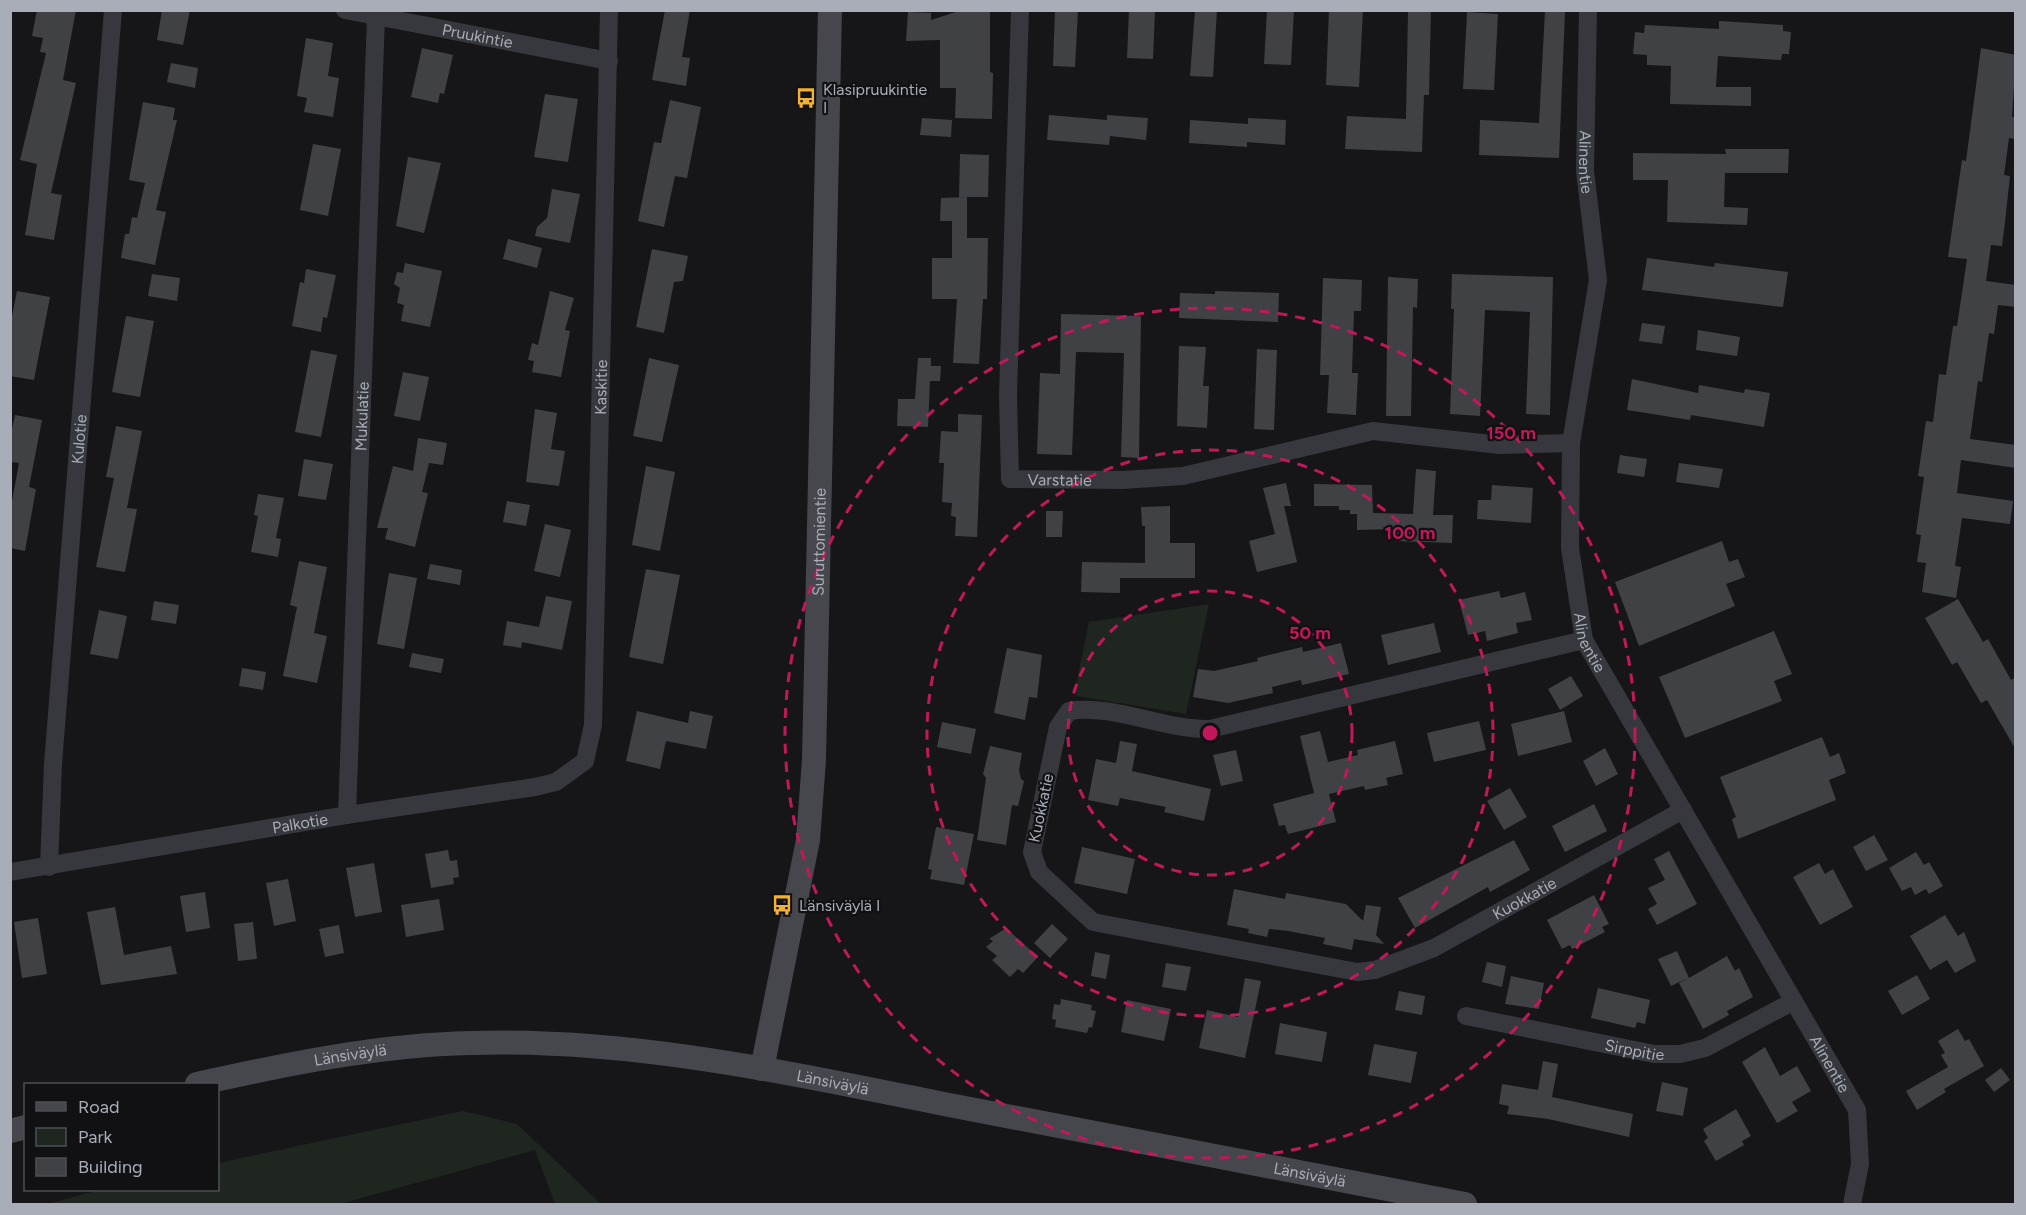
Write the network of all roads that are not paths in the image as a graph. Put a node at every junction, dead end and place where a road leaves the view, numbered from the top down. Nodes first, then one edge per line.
1 (113, 10) edge
2 (345, 10) edge
3 (609, 10) edge
4 (830, 10) edge
5 (1020, 10) edge
6 (1588, 10) edge
7 (376, 17) junction
8 (609, 61) junction
9 (1571, 443) junction
10 (1584, 640) junction
11 (585, 761) joint
12 (1683, 810) junction
13 (347, 815) junction
14 (49, 867) junction
15 (10, 872) edge
16 (1794, 1001) junction
17 (1466, 1016) dead end
18 (762, 1069) junction
19 (202, 1083) edge
20 (1465, 1204) edge
21 (1852, 1204) edge

1 - 14 street, Kulotie
2 - 7 street, Pruukintie
3 - 8 street, Kaskitie
4 - 18 main road, Suruttomientie
5 - 9 street, Varstatie
6 - 9 street, Alinentie
7 - 8 street, Pruukintie
7 - 13 street, Mukulatie
8 - 11 street, Kaskitie
9 - 10 street, Alinentie
10 - 12 street, Alinentie
10 - 12 street, Kuokkatie
11 - 13 street, Palkotie
12 - 16 street, Alinentie
13 - 14 street, Palkotie
14 - 15 street, Palkotie
16 - 17 street, Sirppitie
16 - 21 street, Alinentie
18 - 19 main road, Länsiväylä
18 - 20 main road, Länsiväylä

